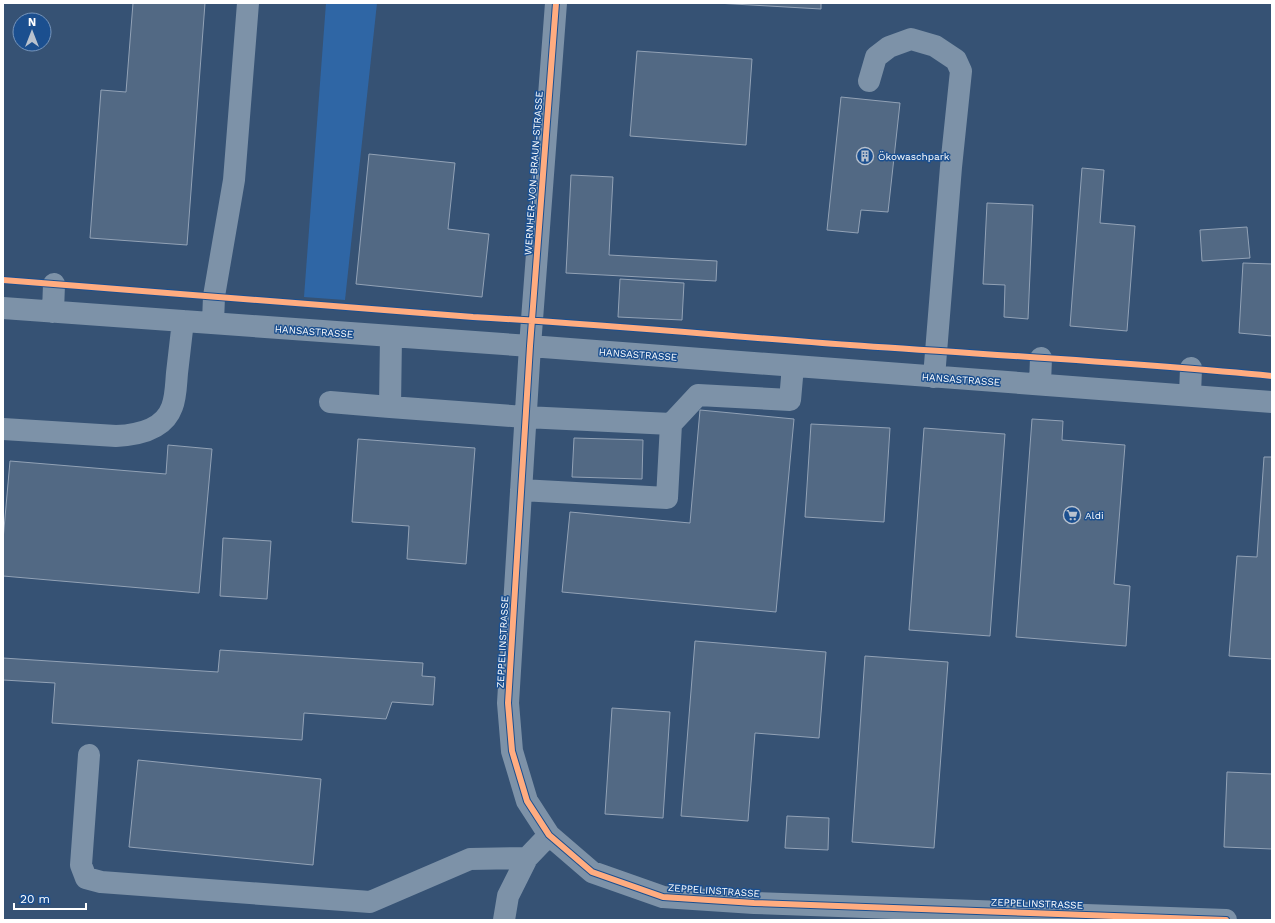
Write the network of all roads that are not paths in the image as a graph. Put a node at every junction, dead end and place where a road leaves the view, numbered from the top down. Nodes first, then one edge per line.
1 (248, 3) edge
2 (556, 3) edge
3 (868, 81) dead end
4 (54, 284) dead end
5 (3, 308) edge
6 (52, 312) junction
7 (182, 321) junction
8 (213, 323) junction
9 (391, 336) junction
10 (530, 346) junction
11 (1041, 358) dead end
12 (793, 366) junction
13 (1191, 368) dead end
14 (934, 377) junction
15 (1040, 384) junction
16 (1190, 395) junction
17 (330, 402) dead end
18 (1272, 402) edge
19 (390, 407) junction
20 (525, 418) junction
21 (671, 424) junction
22 (3, 429) edge
23 (521, 490) junction
24 (90, 755) dead end
25 (549, 835) junction
26 (526, 858) junction
27 (504, 920) edge
28 (1226, 920) edge

1 - 8 street
2 - 10 street, WERNHER-VON-BRAUN-STRASSE
3 - 14 street
4 - 6 street
5 - 6 street, HANSASTRASSE
6 - 7 street, HANSASTRASSE
7 - 8 street, HANSASTRASSE
7 - 22 street
8 - 9 street, HANSASTRASSE
9 - 10 street, HANSASTRASSE
9 - 19 street
10 - 12 street, HANSASTRASSE
10 - 20 street, ZEPPELINSTRASSE
11 - 15 street
12 - 14 street, HANSASTRASSE
12 - 21 street
13 - 16 street
14 - 15 street, HANSASTRASSE
15 - 16 street, HANSASTRASSE
16 - 18 street, HANSASTRASSE
17 - 19 street
19 - 20 street
20 - 21 street
20 - 23 street, ZEPPELINSTRASSE
21 - 23 street
23 - 25 street, ZEPPELINSTRASSE
24 - 26 street
25 - 26 street
25 - 28 street, ZEPPELINSTRASSE
26 - 27 street

